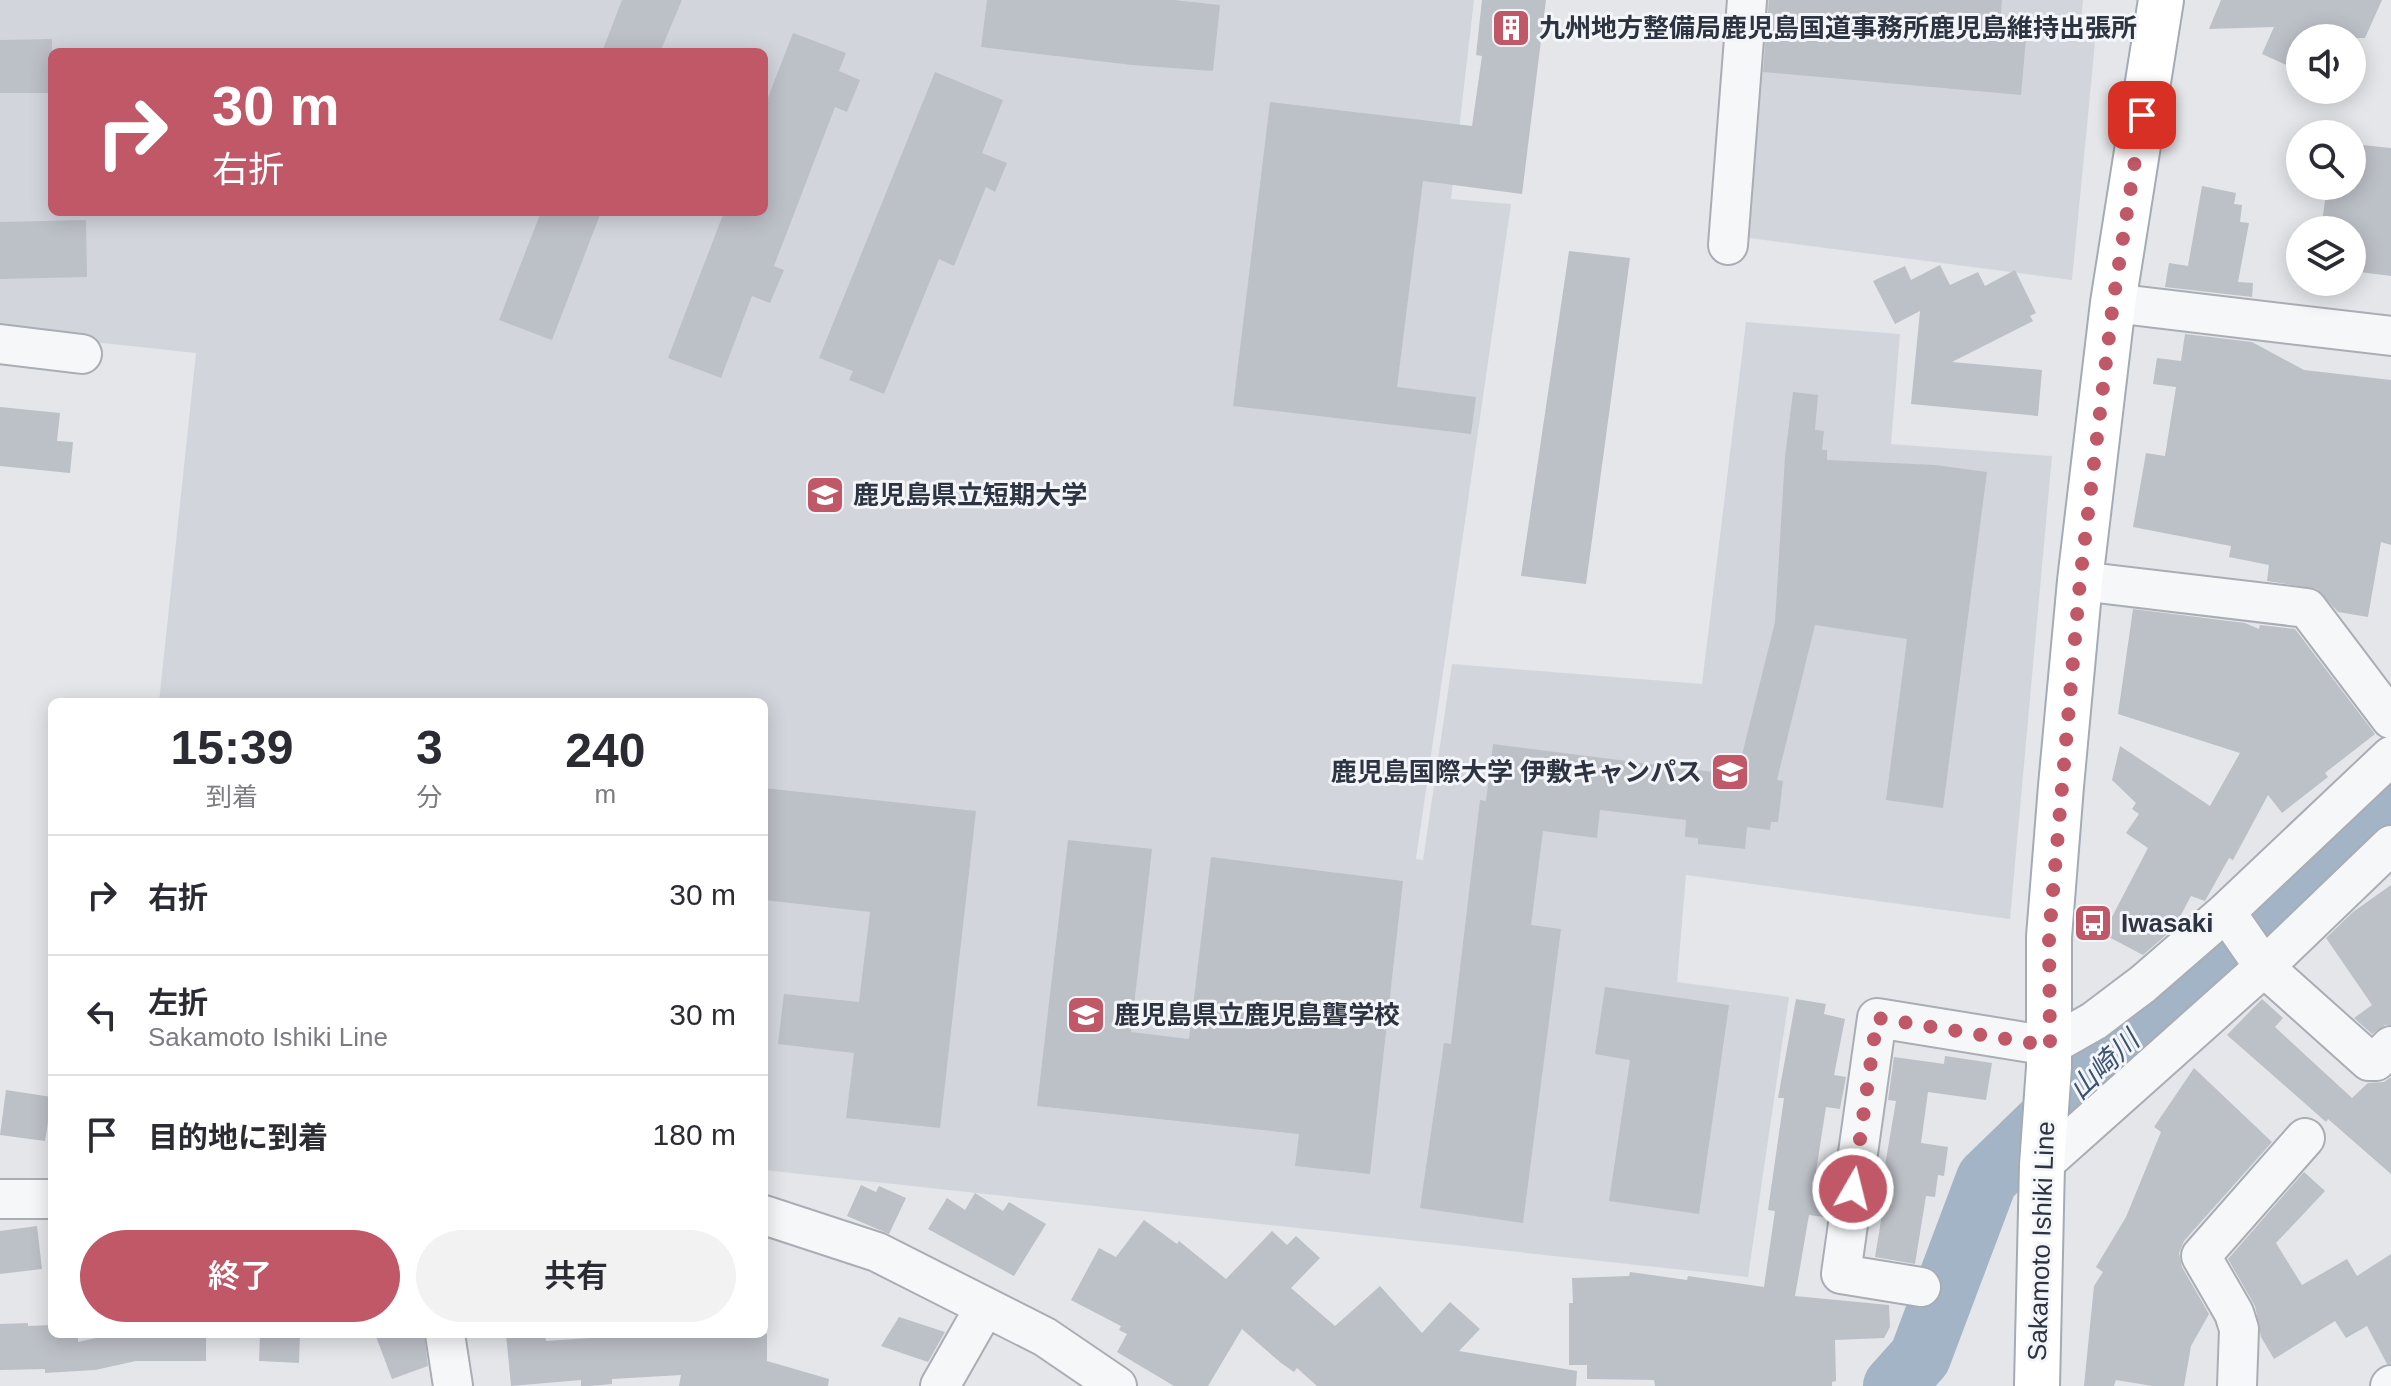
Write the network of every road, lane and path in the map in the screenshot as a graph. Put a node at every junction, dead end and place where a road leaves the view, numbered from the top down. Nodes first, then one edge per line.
1 (1747, 0) edge
2 (2161, 0) edge
3 (1728, 245) dead end
4 (2113, 303) junction
5 (2391, 336) edge
6 (0, 344) edge
7 (82, 354) dead end
8 (2080, 581) junction
9 (2391, 719) edge
10 (2391, 756) edge
11 (2391, 845) edge
12 (2226, 912) junction
13 (2264, 967) junction
14 (2391, 1046) edge
15 (2050, 1056) junction
16 (2305, 1138) dead end
17 (2042, 1161) junction
18 (0, 1199) edge
19 (48, 1199) edge
20 (768, 1216) edge
21 (1921, 1287) dead end
22 (985, 1307) junction
23 (446, 1338) edge
24 (453, 1386) edge
25 (940, 1386) edge
26 (1117, 1386) edge
27 (2037, 1386) edge
28 (2237, 1386) edge

1 - 3 street
2 - 4 main road, Sakamoto Ishiki Line
4 - 5 street
4 - 8 main road, Sakamoto Ishiki Line
6 - 7 street
8 - 9 street
8 - 15 main road, Sakamoto Ishiki Line
10 - 12 street
11 - 13 street
12 - 13 street
12 - 15 street
13 - 14 street
13 - 17 street
15 - 17 main road, Sakamoto Ishiki Line
15 - 21 street
16 - 28 street
17 - 27 main road, Sakamoto Ishiki Line
18 - 19 street
20 - 22 street
22 - 25 street
22 - 26 street
23 - 24 street

